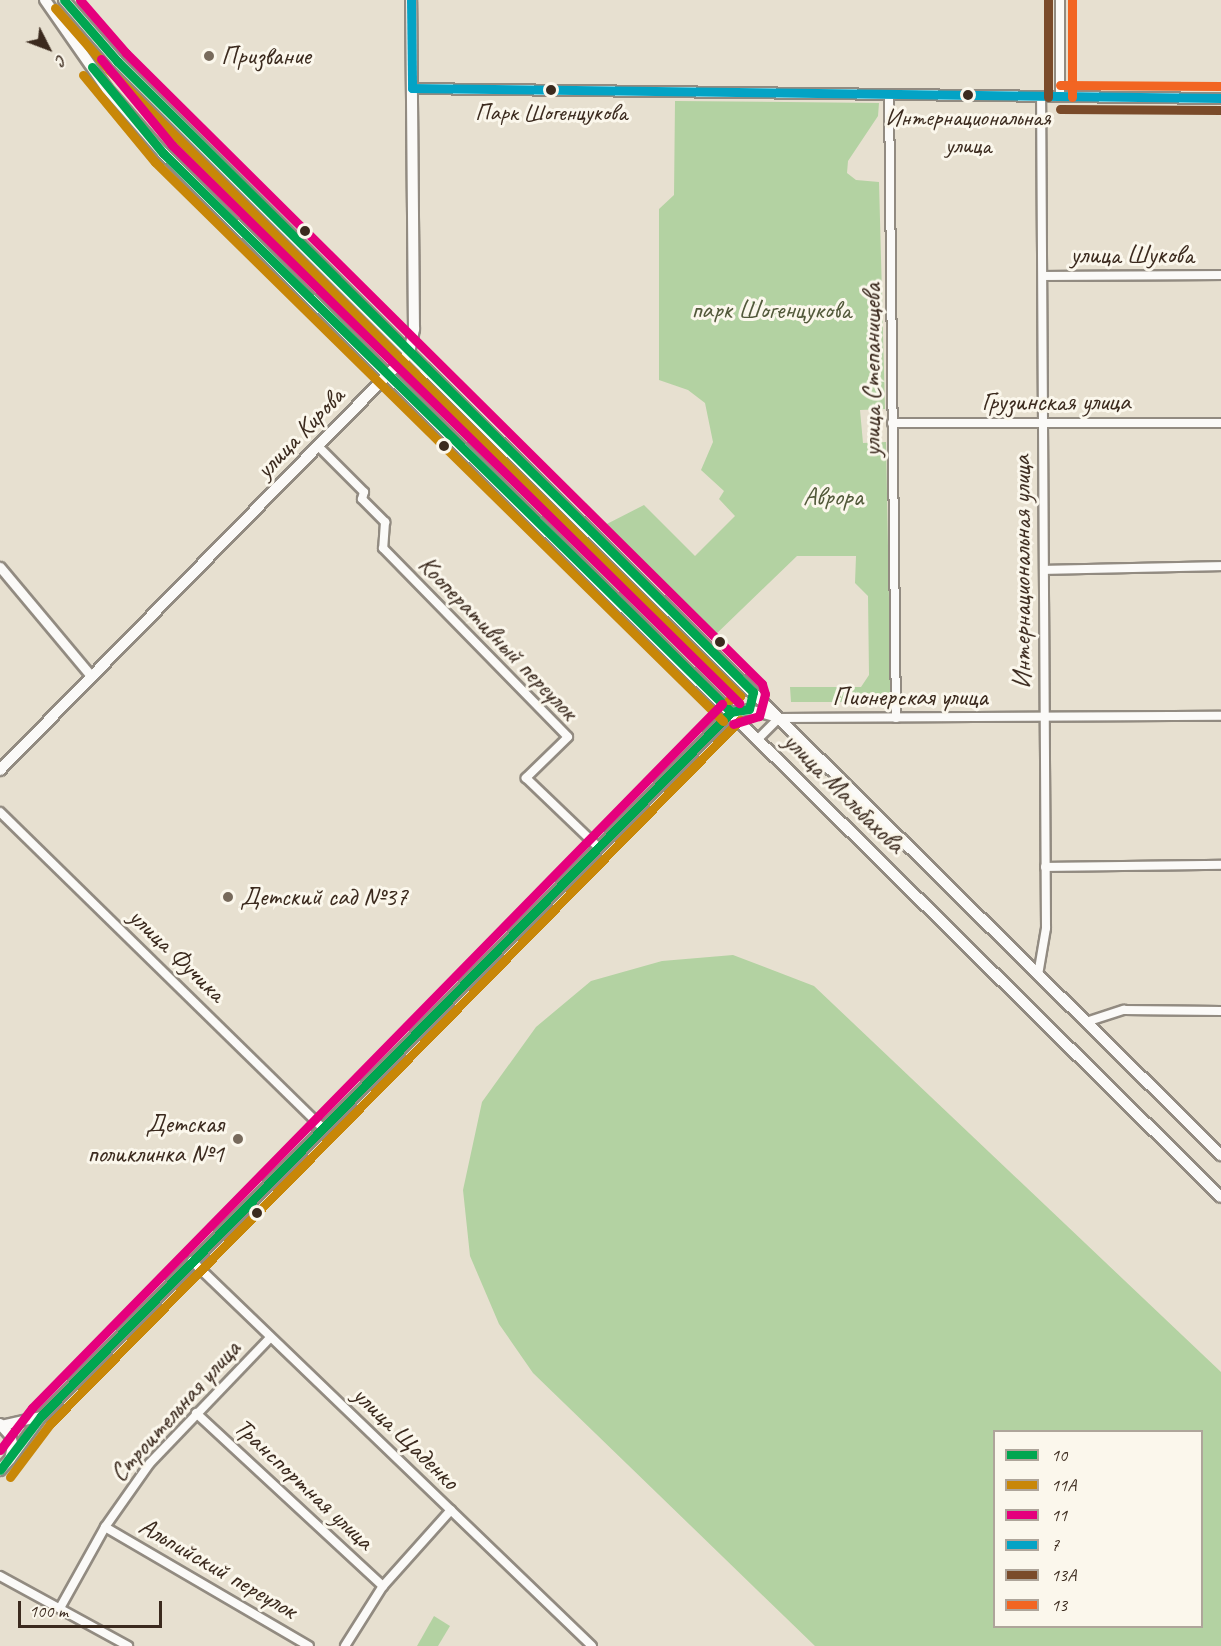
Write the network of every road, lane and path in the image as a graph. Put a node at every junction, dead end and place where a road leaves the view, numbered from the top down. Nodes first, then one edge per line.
1 (45, 0) edge
2 (64, 0) edge
3 (411, 0) edge
4 (1060, 0) edge
5 (412, 88) junction
6 (889, 95) junction
7 (1041, 96) junction
8 (1060, 97) junction
9 (1221, 98) edge
10 (1221, 275) edge
11 (1042, 276) junction
12 (409, 352) junction
13 (388, 375) junction
14 (892, 423) junction
15 (1221, 423) edge
16 (1042, 424) junction
17 (318, 446) junction
18 (1221, 566) edge
19 (0, 567) edge
20 (1044, 570) junction
21 (92, 676) junction
22 (753, 692) junction
23 (748, 709) junction
24 (731, 712) junction
25 (1221, 716) edge
26 (780, 717) junction
27 (1044, 717) junction
28 (896, 718) junction
29 (759, 739) junction
30 (0, 770) edge
31 (0, 812) edge
32 (598, 847) junction
33 (1221, 865) edge
34 (1045, 867) junction
35 (1038, 975) junction
36 (1221, 1011) edge
37 (1086, 1022) junction
38 (324, 1129) junction
39 (1221, 1155) edge
40 (1221, 1197) edge
41 (192, 1261) junction
42 (270, 1338) junction
43 (196, 1413) junction
44 (41, 1416) junction
45 (1, 1425) edge
46 (10, 1459) junction
47 (0, 1469) edge
48 (451, 1510) junction
49 (105, 1527) junction
50 (0, 1576) edge
51 (383, 1586) junction
52 (60, 1608) junction
53 (128, 1646) edge
54 (309, 1646) edge
55 (345, 1646) edge
56 (592, 1646) edge

1 - 13 main road, улица Мальбахова
2 - 12 main road, улица Мальбахова
3 - 5 main road
4 - 8 street
5 - 6 street
5 - 12 main road
6 - 7 street
6 - 14 street, улица Степанищева
7 - 8 street
7 - 11 street, Интернациональная улица
8 - 9 street
10 - 11 street, улица Шукова
11 - 16 street, Интернациональная улица
12 - 13 main road, улица Кирова
12 - 22 main road, улица Мальбахова
13 - 17 main road, улица Кирова
13 - 24 main road, улица Мальбахова
14 - 16 street, Грузинская улица
14 - 28 street, улица Степанищева
15 - 16 street, Грузинская улица
16 - 20 street, Интернациональная улица
17 - 21 main road, улица Кирова
17 - 32 street, Кооперативный переулок
18 - 20 street
19 - 21 street
20 - 27 street, Интернациональная улица
21 - 30 main road, улица Кирова
22 - 23 street
22 - 26 main road, улица Мальбахова
23 - 24 street
23 - 26 street
24 - 29 main road, улица Мальбахова
24 - 32 street
25 - 27 street, Пионерская улица
26 - 28 street, Пионерская улица
26 - 29 street
26 - 35 main road, улица Мальбахова
27 - 28 street, Пионерская улица
27 - 34 street, Интернациональная улица
29 - 40 main road, улица Мальбахова
31 - 38 street, улица Фучика
32 - 38 street
33 - 34 street
34 - 35 street, Интернациональная улица
35 - 37 main road, улица Мальбахова
36 - 37 street
37 - 39 main road, улица Мальбахова
38 - 41 street
41 - 42 street, улица Щаденко
41 - 44 street
42 - 43 street, Строительная улица
42 - 48 street, улица Щаденко
43 - 49 street, Строительная улица
43 - 51 street, Транспортная улица
44 - 45 street
44 - 46 street
45 - 46 main road
46 - 47 main road
48 - 51 street
48 - 56 street, улица Щаденко
49 - 52 street, Строительная улица
49 - 54 street, Альпийский переулок
50 - 52 street
51 - 55 street
52 - 53 street

